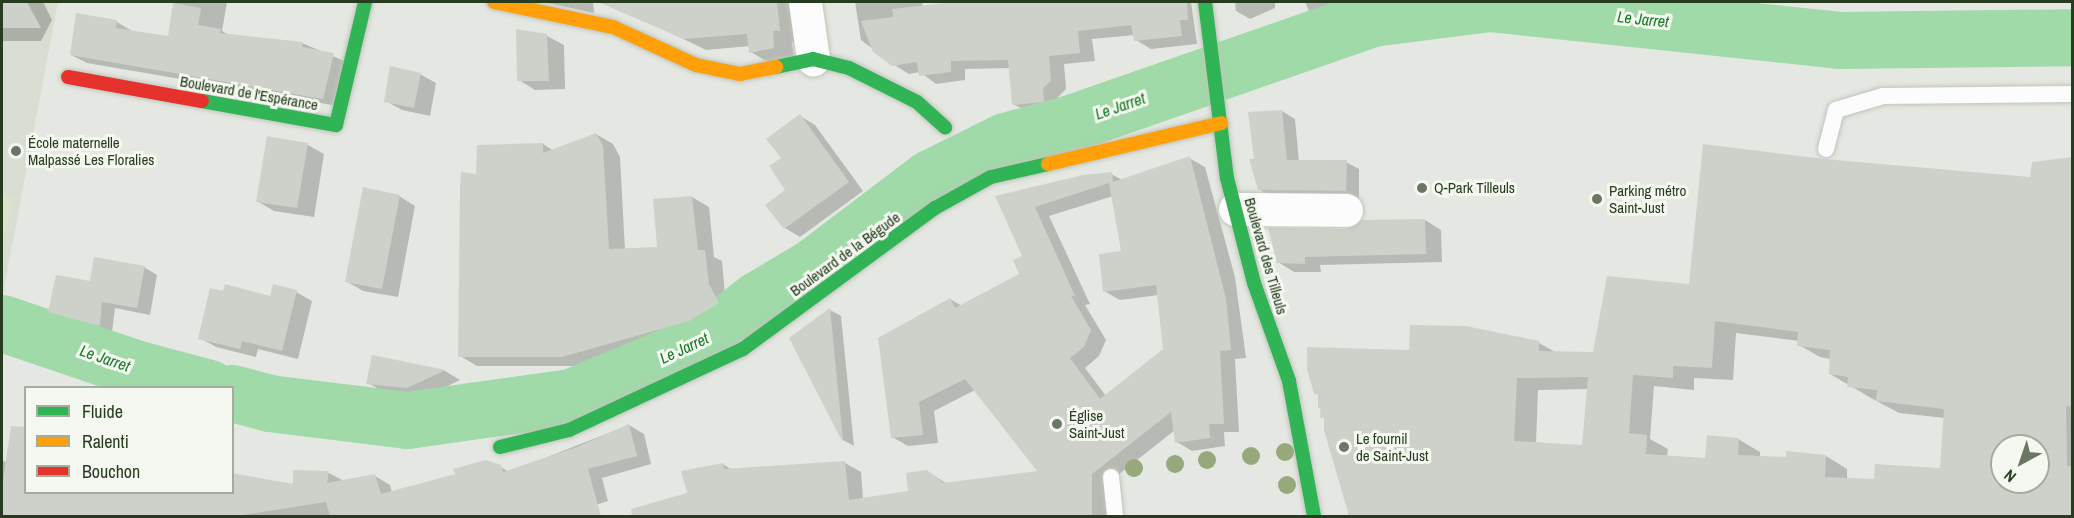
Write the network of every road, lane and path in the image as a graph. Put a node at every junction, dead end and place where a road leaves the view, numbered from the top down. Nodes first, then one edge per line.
1 (364, 2) edge
2 (494, 2) edge
3 (805, 2) edge
4 (1205, 2) edge
5 (813, 59) junction
6 (68, 77) dead end
7 (2073, 94) edge
8 (1221, 123) junction
9 (945, 127) dead end
10 (1826, 149) dead end
11 (1235, 209) junction
12 (1346, 210) dead end
13 (500, 447) dead end
14 (1111, 477) dead end
15 (1114, 516) edge
16 (1314, 516) edge

1 - 6 street, Boulevard de l'Espérance
2 - 5 street
3 - 5 street
4 - 8 street, Boulevard des Tilleuls
5 - 9 street
7 - 10 lane
8 - 11 street, Boulevard des Tilleuls
8 - 13 street, Boulevard de la Bégude
11 - 12 street
11 - 16 street, Boulevard des Tilleuls
14 - 15 lane

